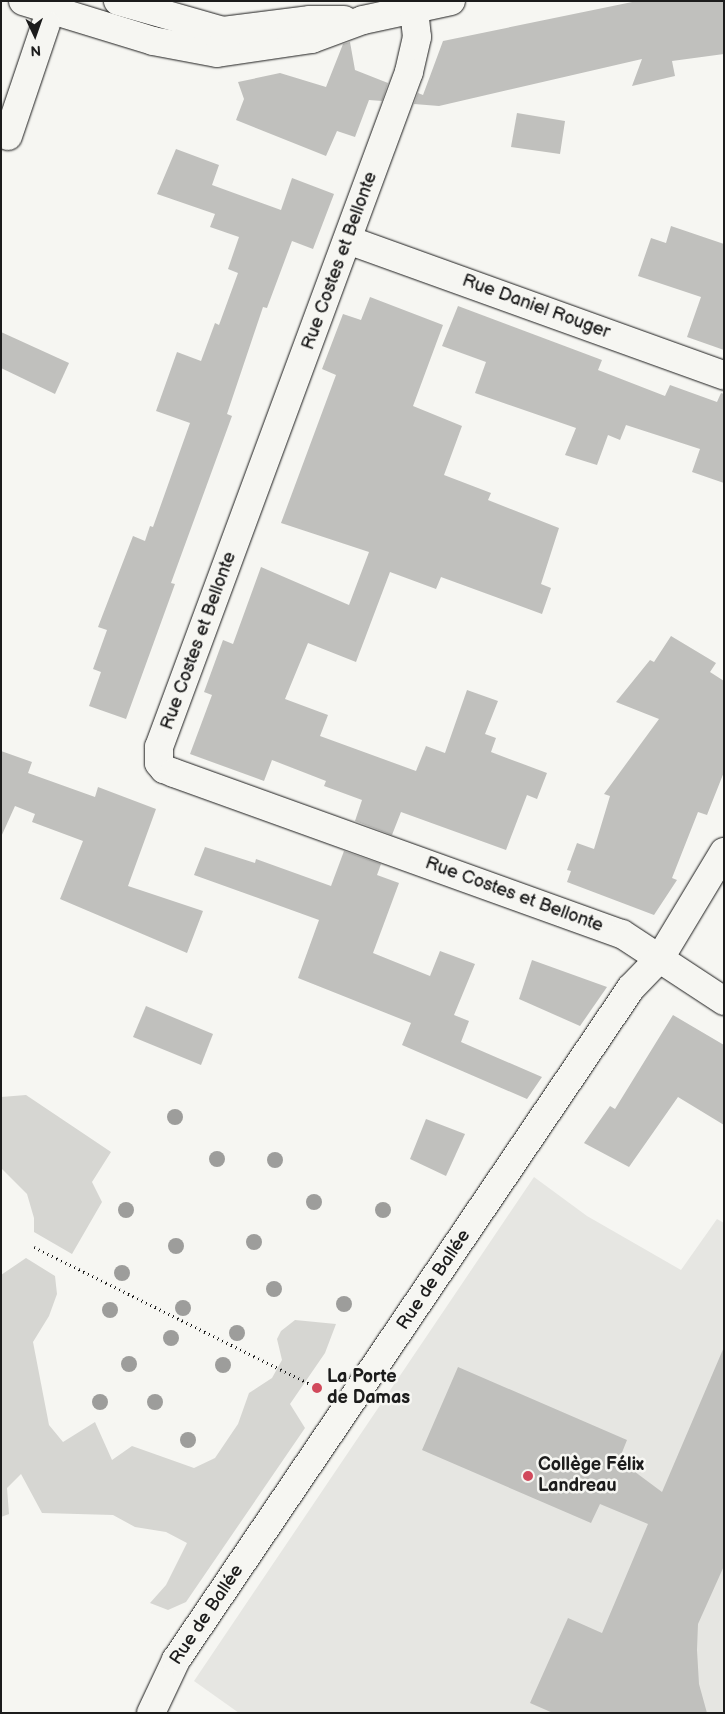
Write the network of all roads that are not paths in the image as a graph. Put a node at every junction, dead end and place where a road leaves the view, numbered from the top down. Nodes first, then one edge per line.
1 (23, 1) edge
2 (118, 1) edge
3 (451, 1) edge
4 (414, 10) junction
5 (363, 20) junction
6 (46, 24) dead end
7 (8, 136) dead end
8 (348, 240) junction
9 (724, 375) edge
10 (724, 852) edge
11 (660, 958) junction
12 (724, 1002) edge
13 (151, 1713) edge

1 - 5 street
2 - 5 street
3 - 4 street
4 - 5 street
4 - 8 street, Rue Costes et Bellonte
6 - 7 street
8 - 9 street, Rue Daniel Rouger
8 - 11 street, Rue Costes et Bellonte
10 - 11 street, Rue de Ballée
11 - 12 street
11 - 13 street, Rue de Ballée

